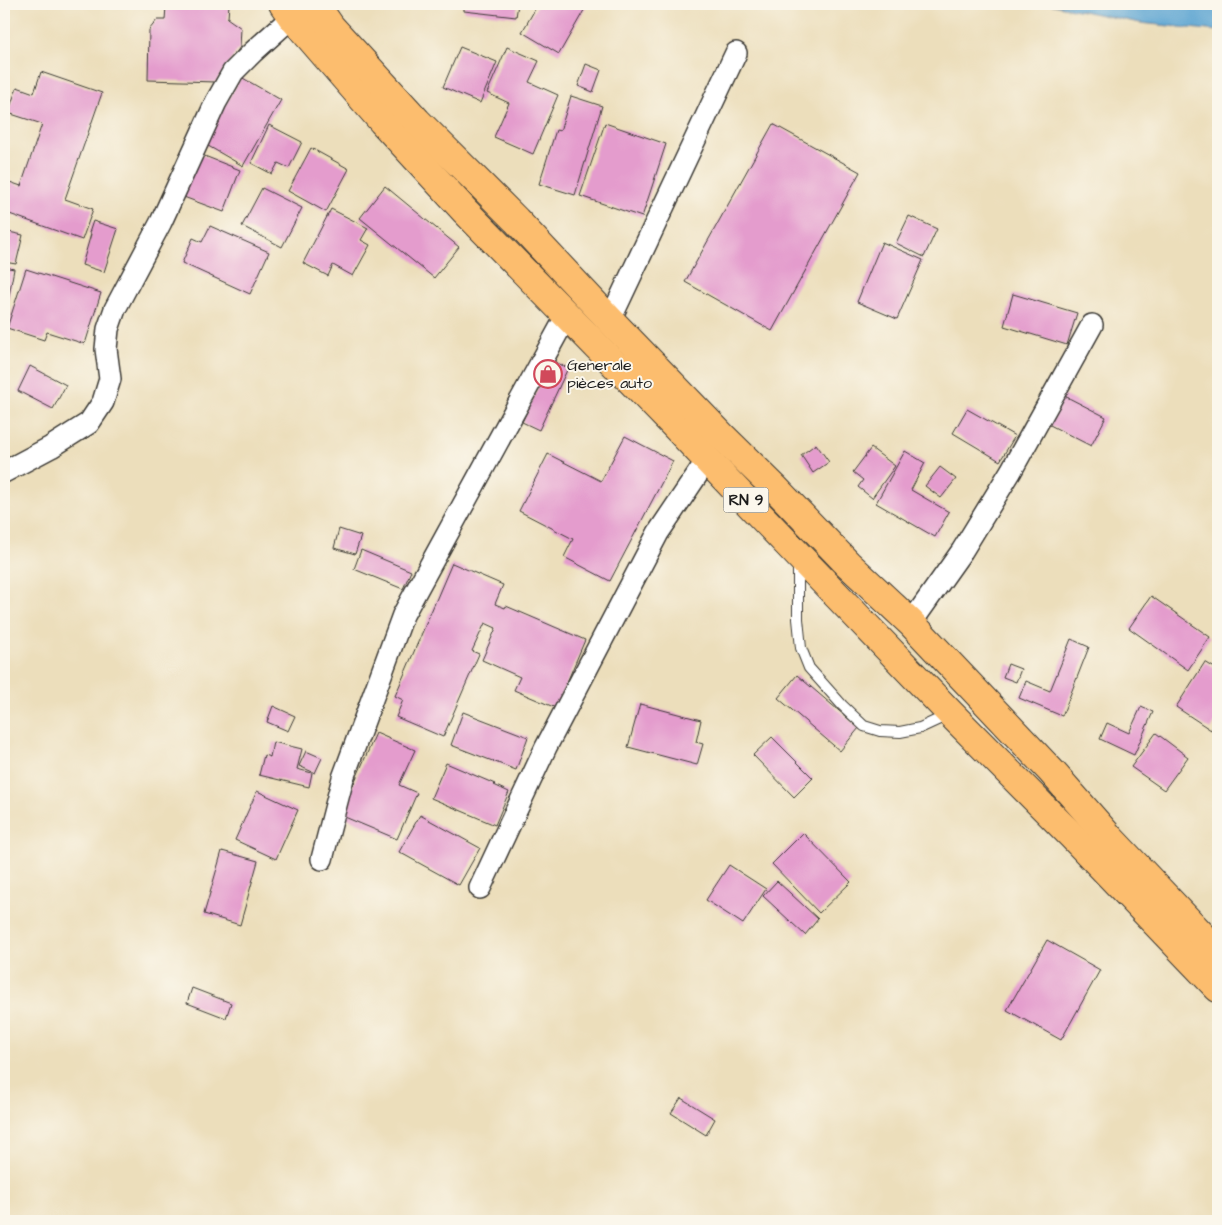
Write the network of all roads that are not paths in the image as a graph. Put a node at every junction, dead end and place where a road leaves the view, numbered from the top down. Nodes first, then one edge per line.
1 (297, 8) edge
2 (736, 53) dead end
3 (567, 315) junction
4 (610, 320) junction
5 (1092, 326) dead end
6 (707, 460) junction
7 (4, 472) edge
8 (798, 556) junction
9 (911, 623) junction
10 (950, 713) junction
11 (322, 859) dead end
12 (480, 888) dead end
13 (1218, 952) edge
14 (1218, 988) edge

1 - 3 highway, RN 9
1 - 4 highway, RN 9
1 - 7 street
2 - 4 street
3 - 6 highway, RN 9
3 - 11 street
4 - 9 highway, RN 9
5 - 9 street
6 - 8 highway, RN 9
6 - 12 street
8 - 10 highway, RN 9
8 - 10 lane
9 - 13 highway, RN 9
10 - 14 highway, RN 9

